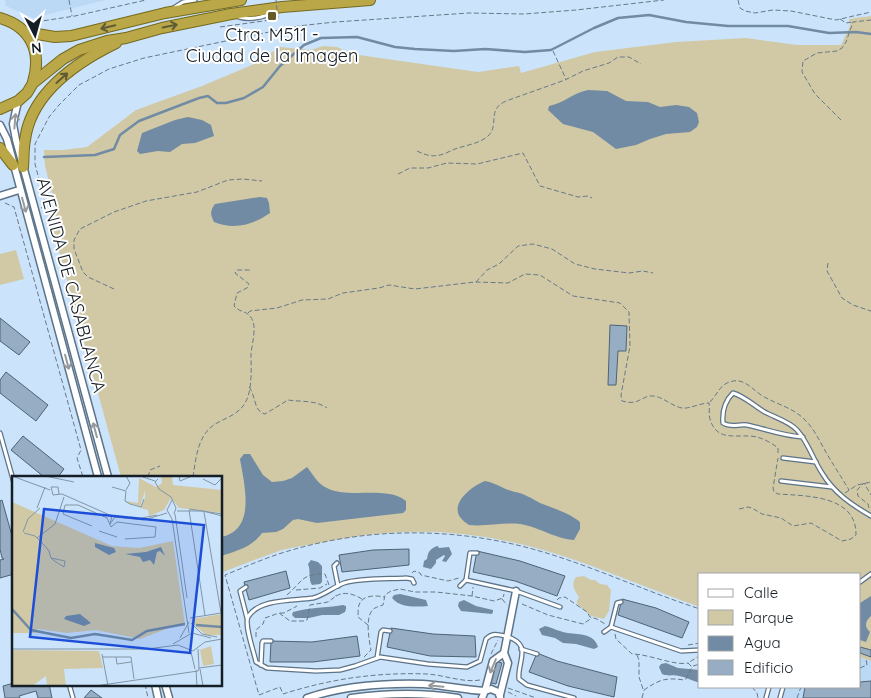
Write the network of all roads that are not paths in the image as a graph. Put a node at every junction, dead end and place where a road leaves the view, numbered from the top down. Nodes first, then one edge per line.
1 (195, 0) edge
2 (235, 0) edge
3 (370, 0) edge
4 (278, 4) edge
5 (165, 14) junction
6 (0, 18) edge
7 (22, 29) junction
8 (126, 38) junction
9 (33, 83) junction
10 (18, 101) junction
11 (0, 109) edge
12 (0, 125) edge
13 (0, 148) edge
14 (18, 166) junction
15 (19, 190) junction
16 (1, 199) edge
17 (0, 433) edge
18 (803, 437) junction
19 (784, 458) dead end
20 (817, 462) junction
21 (12, 476) edge
22 (98, 476) edge
23 (108, 476) edge
24 (781, 481) dead end
25 (832, 487) junction
26 (871, 516) edge
27 (477, 553) dead end
28 (337, 563) dead end
29 (466, 580) junction
30 (414, 583) dead end
31 (338, 586) junction
32 (460, 586) dead end
33 (246, 587) dead end
34 (516, 591) junction
35 (621, 602) dead end
36 (560, 607) dead end
37 (247, 618) junction
38 (390, 631) dead end
39 (507, 636) junction
40 (271, 641) dead end
41 (521, 649) junction
42 (698, 650) edge
43 (504, 653) junction
44 (537, 654) dead end
45 (377, 658) junction
46 (261, 666) junction
47 (483, 695) edge
48 (500, 695) edge
49 (307, 698) edge
50 (351, 698) edge
51 (458, 698) edge
52 (574, 698) edge

1 - 5 lane
2 - 5 highway
3 - 4 highway
8 -> 4 highway
5 -> 7 highway
6 - 7 highway
7 - 9 highway
8 - 9 highway
14 -> 8 highway
9 - 10 highway
10 - 11 highway
14 -> 10 street, AVENIDA DE CASABLANCA
12 - 14 street, AVENIDA DE CASABLANCA
13 - 14 highway
14 - 15 street, AVENIDA DE CASABLANCA
23 -> 14 street, AVENIDA DE CASABLANCA
15 - 16 street
15 -> 22 street, AVENIDA DE CASABLANCA
17 - 21 lane
18 - 18 lane
18 - 20 lane
19 - 20 lane
20 - 25 lane
24 - 25 lane
25 - 26 lane
27 - 29 lane
28 - 31 lane
29 - 32 lane
29 - 34 lane
30 - 31 lane
31 - 37 lane
33 - 37 lane
34 - 36 lane
34 - 39 street
35 - 42 lane
37 - 46 lane
38 - 45 lane
39 - 41 lane
39 - 43 street
39 - 45 lane
40 - 46 lane
41 - 44 lane
41 - 52 lane
43 -> 47 street
43 - 48 street
45 - 46 lane
47 - 48 street
47 -> 49 street
50 - 51 street

